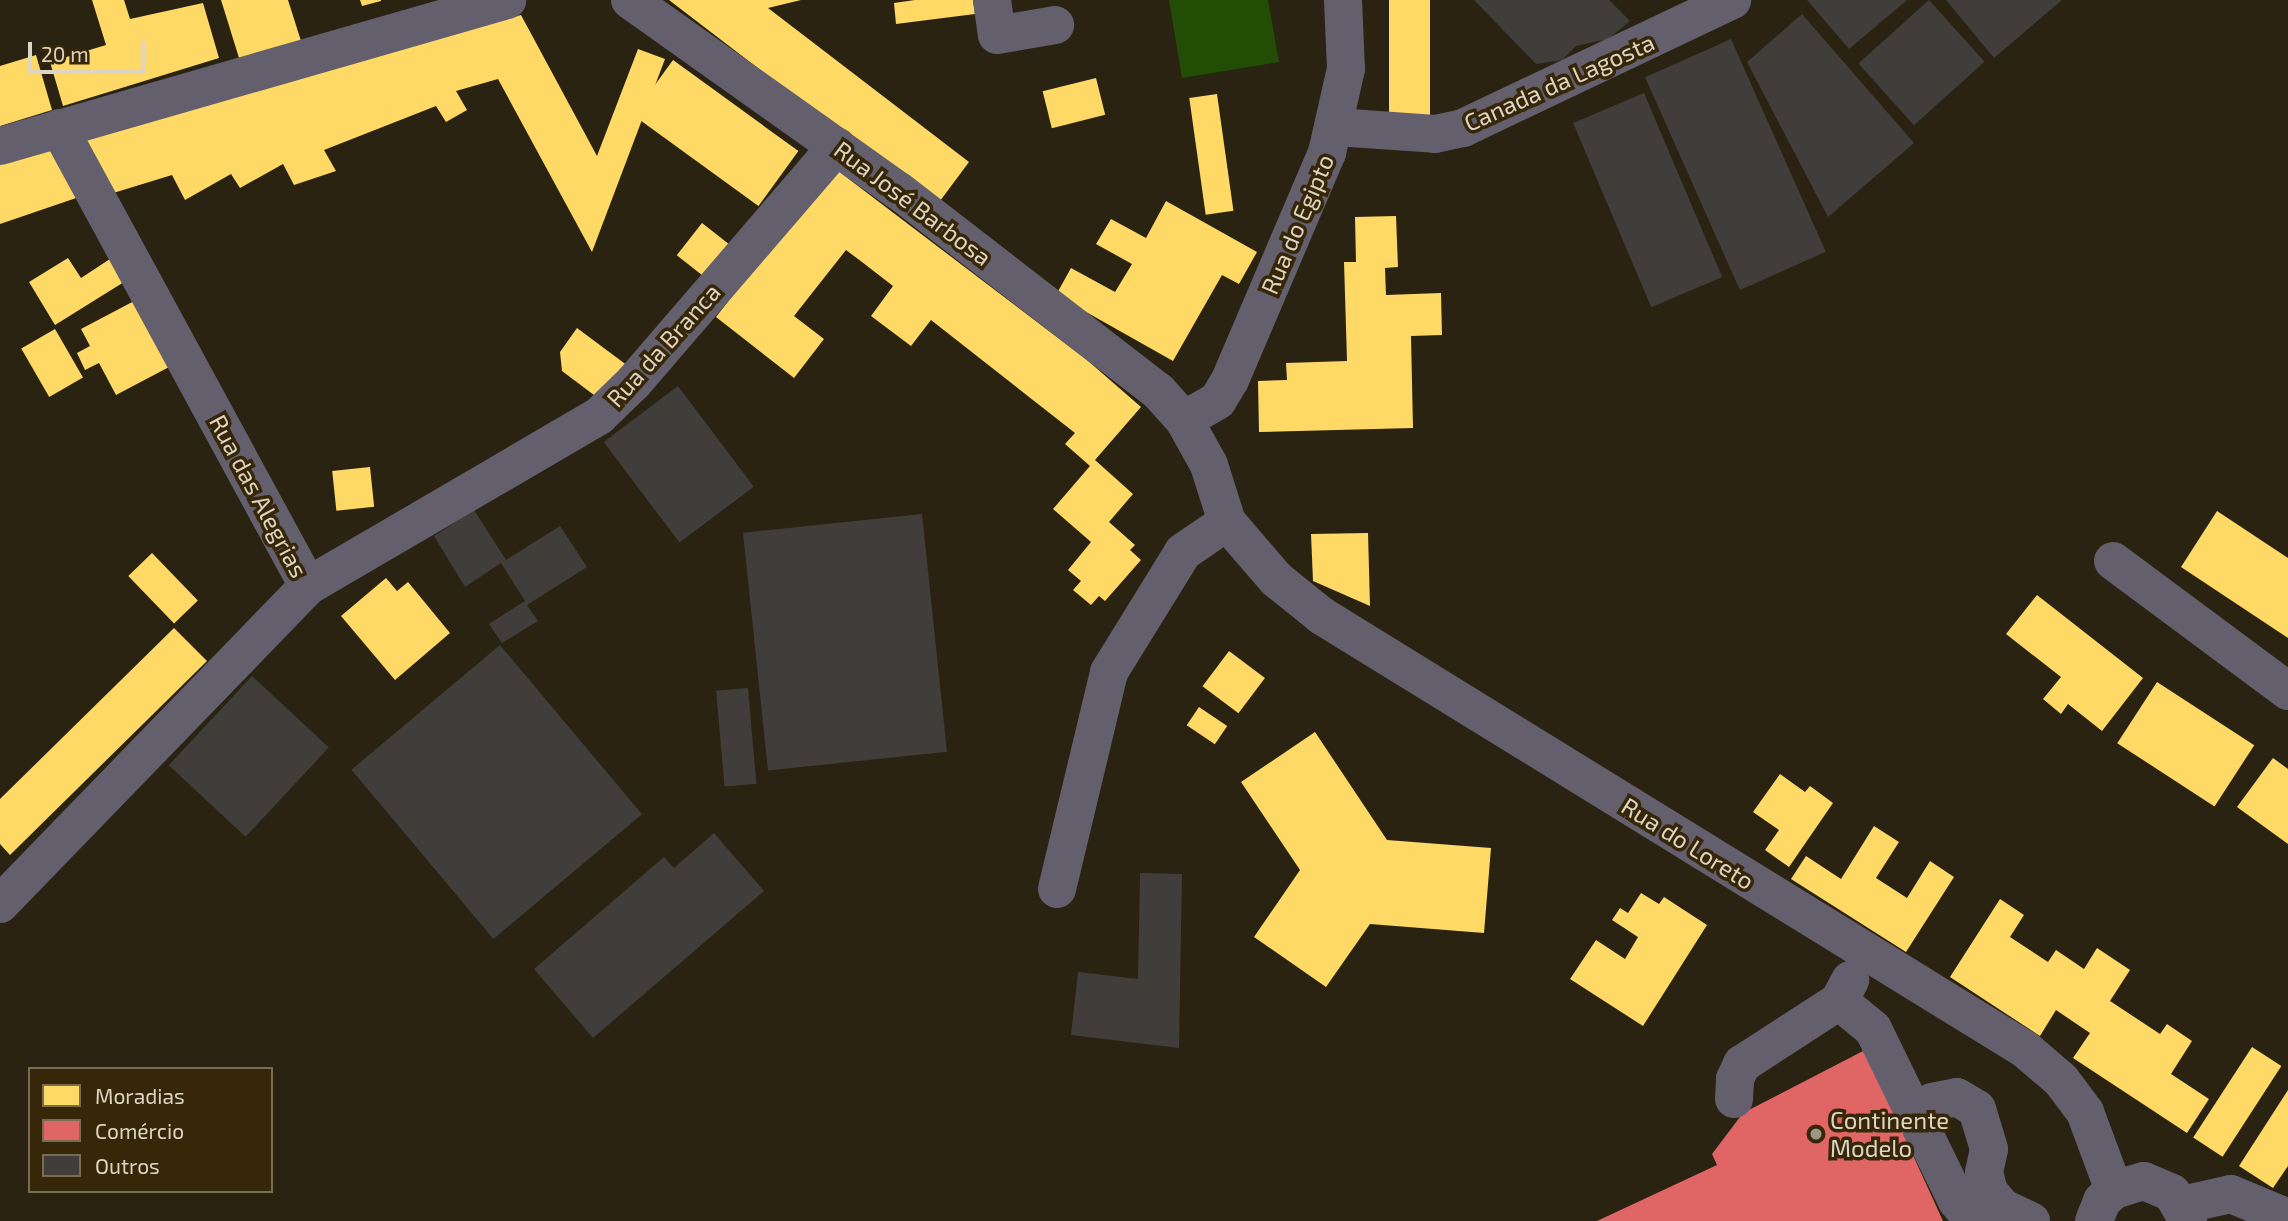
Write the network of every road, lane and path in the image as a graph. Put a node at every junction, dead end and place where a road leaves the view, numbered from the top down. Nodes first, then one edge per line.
1 (507, 0) edge
2 (630, 0) edge
3 (992, 0) edge
4 (1343, 0) edge
5 (1732, 0) edge
6 (1055, 25) dead end
7 (1336, 127) junction
8 (60, 128) junction
9 (0, 146) edge
10 (837, 146) junction
11 (1184, 421) junction
12 (1227, 522) junction
13 (2113, 561) dead end
14 (308, 586) junction
15 (2288, 691) edge
16 (1057, 889) dead end
17 (0, 904) edge
18 (1865, 953) junction
19 (1839, 1001) junction
20 (1734, 1099) dead end
21 (1932, 1102) dead end
22 (2104, 1205) edge
23 (2185, 1213) edge
24 (2288, 1218) edge
25 (1974, 1221) edge
26 (2031, 1221) edge

1 - 8 street
2 - 10 street, Rua José Barbosa
3 - 6 street
4 - 7 street, Rua do Egipto
5 - 7 street, Canada da Lagosta
7 - 11 street, Rua do Egipto
8 - 9 street
8 - 14 street, Rua das Alegrias
10 - 11 street, Rua José Barbosa
10 - 14 street, Rua da Branca
11 - 12 street, Rua José Barbosa
12 - 16 street
12 - 18 street, Rua do Loreto
13 - 15 street
14 - 17 street, Rua das Alegrias
18 - 19 street
18 - 22 street, Rua do Loreto
19 - 20 street
19 - 25 street
21 - 26 street
22 - 23 street
23 - 24 street

